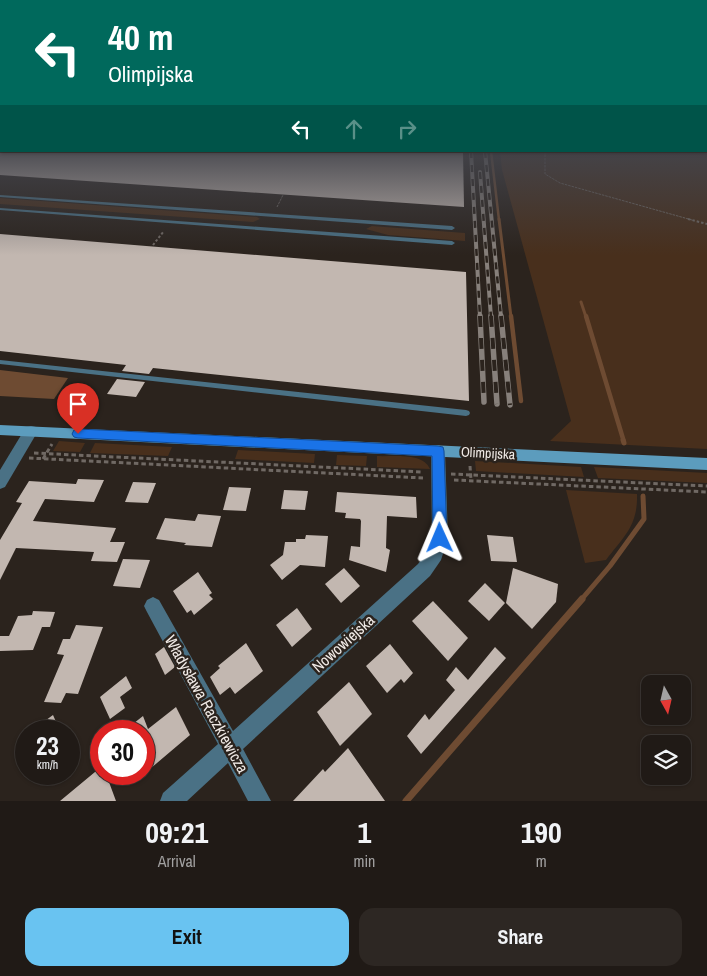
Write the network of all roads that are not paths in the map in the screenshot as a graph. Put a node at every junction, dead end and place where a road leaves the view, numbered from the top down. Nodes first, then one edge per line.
1 (0, 196) edge
2 (0, 209) edge
3 (452, 228) dead end
4 (452, 243) dead end
5 (0, 362) edge
6 (466, 413) dead end
7 (0, 430) edge
8 (31, 431) junction
9 (438, 451) junction
10 (707, 464) edge
11 (0, 483) edge
12 (153, 606) dead end
13 (230, 746) junction
14 (171, 801) edge
15 (260, 801) edge

1 - 3 lane
2 - 4 lane
5 - 6 lane
7 - 8 street, Olimpijska
8 - 9 street, Olimpijska
8 - 11 street
9 - 10 street, Olimpijska
9 - 13 street, Nowowiejska
12 - 13 street, Władysława Raczkiewicza
13 - 14 street, Nowowiejska
13 - 15 street, Władysława Raczkiewicza

